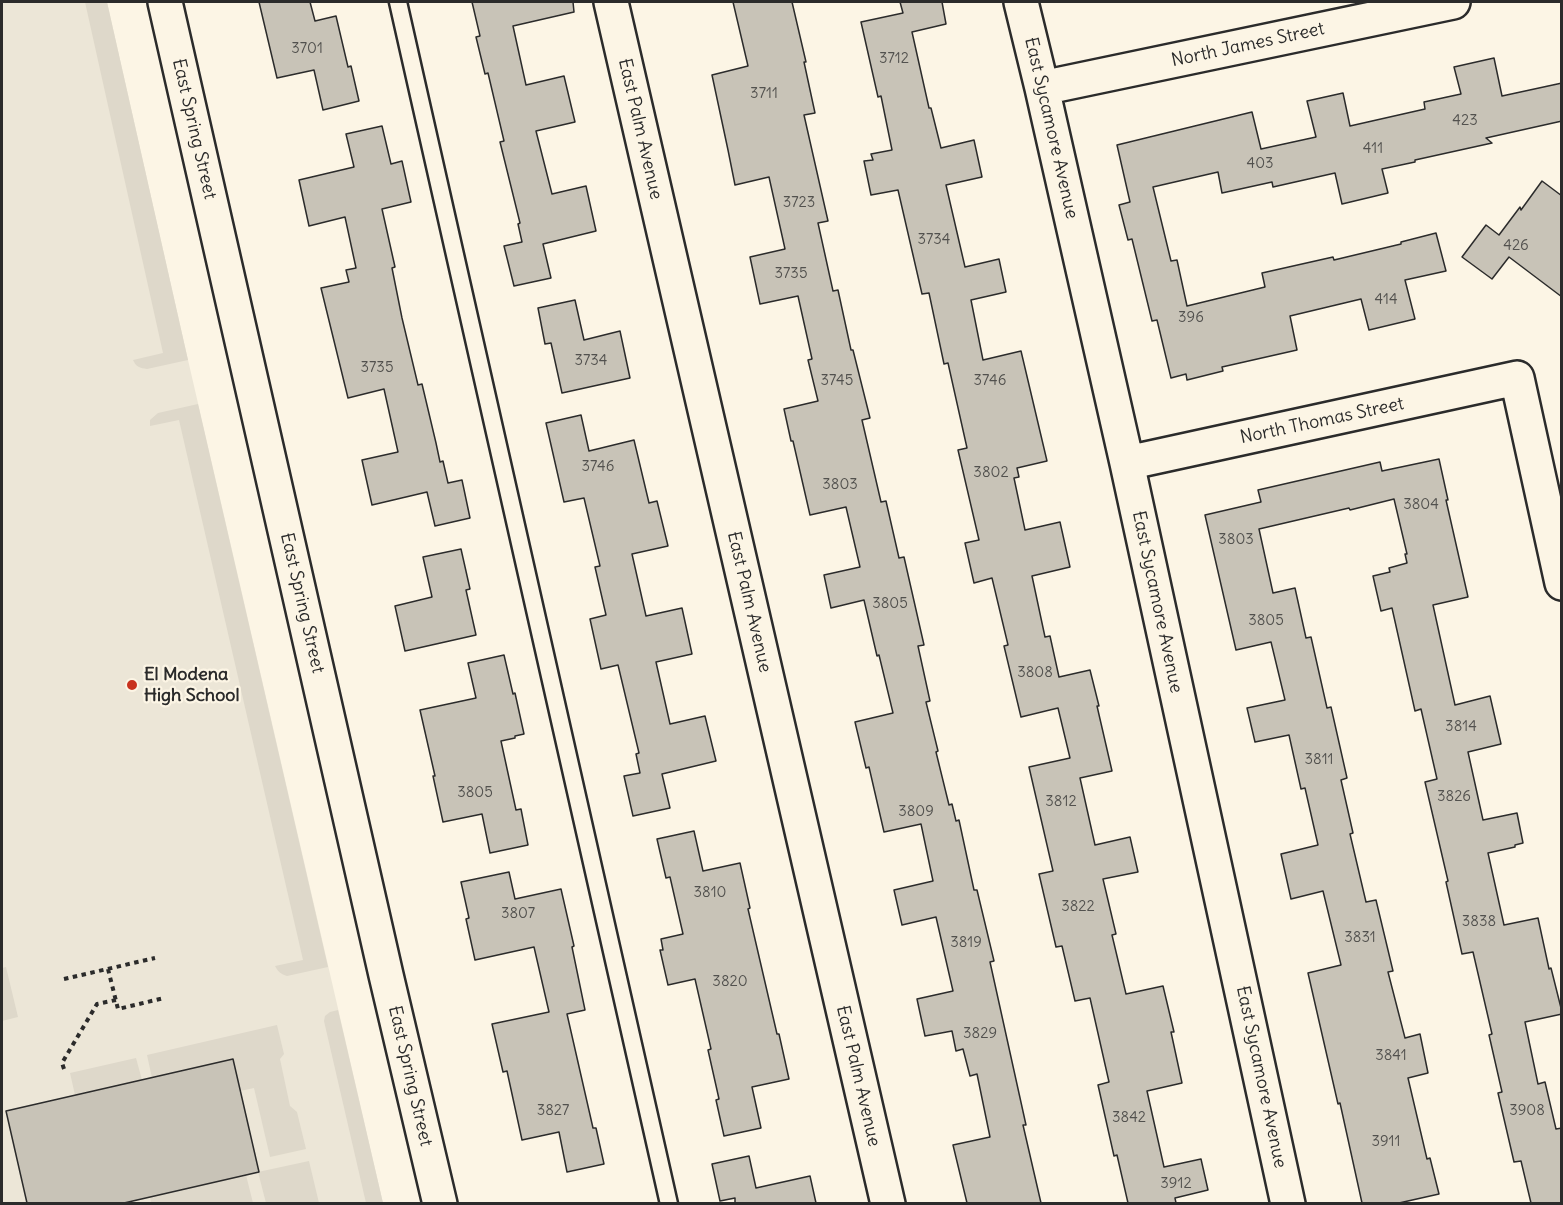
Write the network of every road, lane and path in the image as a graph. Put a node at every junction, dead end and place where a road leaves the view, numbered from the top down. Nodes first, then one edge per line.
1 (165, 2) edge
2 (398, 2) edge
3 (611, 2) edge
4 (1021, 2) edge
5 (1453, 2) edge
6 (1042, 88) junction
7 (1127, 463) junction
8 (1562, 583) edge
9 (155, 958) dead end
10 (108, 969) junction
11 (64, 979) dead end
12 (164, 998) dead end
13 (116, 1000) junction
14 (64, 1069) dead end
15 (440, 1203) edge
16 (669, 1203) edge
17 (888, 1203) edge
18 (1288, 1203) edge

1 - 15 street, East Spring Street
2 - 16 lane
3 - 17 street, East Palm Avenue
4 - 6 street, East Sycamore Avenue
5 - 6 street, North James Street
6 - 7 street, East Sycamore Avenue
7 - 8 street, North Thomas Street
7 - 18 street, East Sycamore Avenue
9 - 10 path
10 - 11 path
10 - 13 path
12 - 13 path
13 - 14 path

